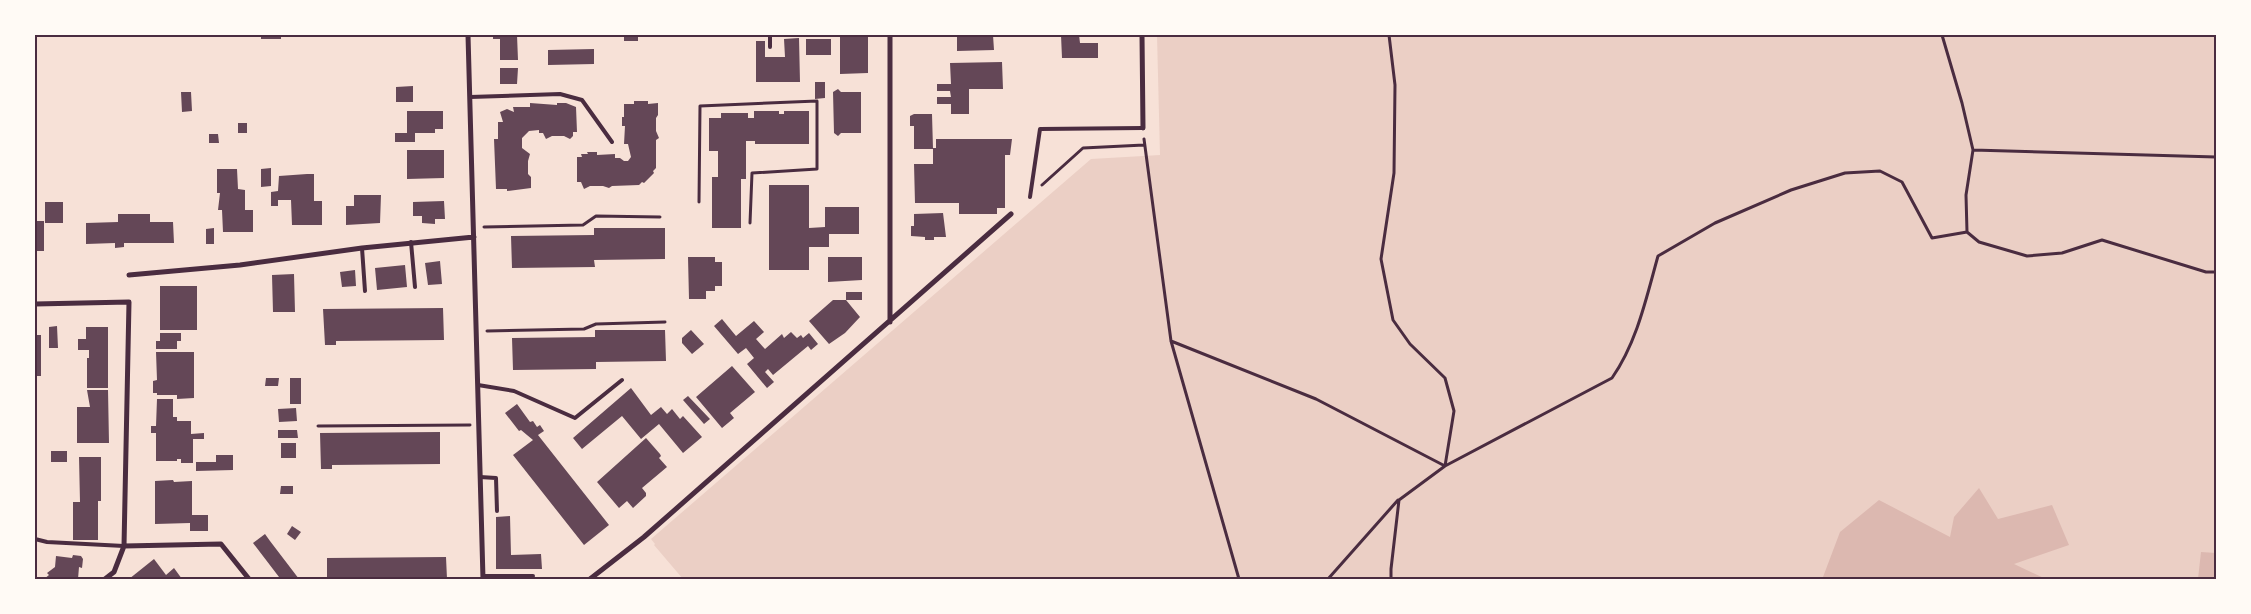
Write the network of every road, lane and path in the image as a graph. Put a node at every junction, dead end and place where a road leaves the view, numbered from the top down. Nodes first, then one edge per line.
1 (468, 35) edge
2 (770, 35) edge
3 (890, 35) edge
4 (1142, 35) edge
5 (1389, 35) edge
6 (1942, 35) edge
7 (770, 47) dead end
8 (470, 96) junction
9 (1143, 128) junction
10 (612, 142) dead end
11 (1144, 145) junction
12 (1973, 150) junction
13 (2216, 157) edge
14 (1030, 197) joint
15 (699, 202) dead end
16 (1011, 214) dead end
17 (660, 216) dead end
18 (750, 224) dead end
19 (474, 227) junction
20 (1967, 232) junction
21 (474, 237) junction
22 (411, 242) junction
23 (362, 248) junction
24 (2216, 272) edge
25 (129, 275) dead end
26 (415, 286) dead end
27 (365, 291) dead end
28 (35, 304) edge
29 (665, 322) dead end
30 (890, 322) junction
31 (476, 331) junction
32 (1171, 341) junction
33 (622, 380) dead end
34 (478, 385) junction
35 (479, 425) junction
36 (318, 426) dead end
37 (1445, 466) junction
38 (480, 477) junction
39 (1399, 500) junction
40 (497, 511) dead end
41 (35, 537) edge
42 (124, 546) junction
43 (533, 576) dead end
44 (483, 578) edge
45 (105, 579) edge
46 (248, 579) edge
47 (590, 579) edge
48 (1239, 579) edge
49 (1328, 579) edge
50 (1391, 579) edge

1 - 8 street
2 - 7 lane
3 - 30 street
4 - 9 street
5 - 37 path
6 - 12 path
8 - 10 lane
8 - 19 street
9 - 11 path
9 - 14 lane
11 - 14 path
11 - 32 path
12 - 13 path
12 - 20 path
15 - 18 path
16 - 30 street
17 - 19 path
19 - 21 street
20 - 24 path
20 - 37 path
21 - 22 street
21 - 31 street
22 - 23 street
22 - 26 lane
23 - 25 street
23 - 27 lane
28 - 42 street
29 - 31 path
30 - 47 street
31 - 34 street
32 - 37 path
32 - 48 path
33 - 34 lane
34 - 35 street
35 - 36 path
35 - 38 street
37 - 39 path
38 - 40 lane
38 - 44 street
39 - 49 path
39 - 50 path
41 - 42 lane
42 - 45 street
42 - 46 street
43 - 44 lane

